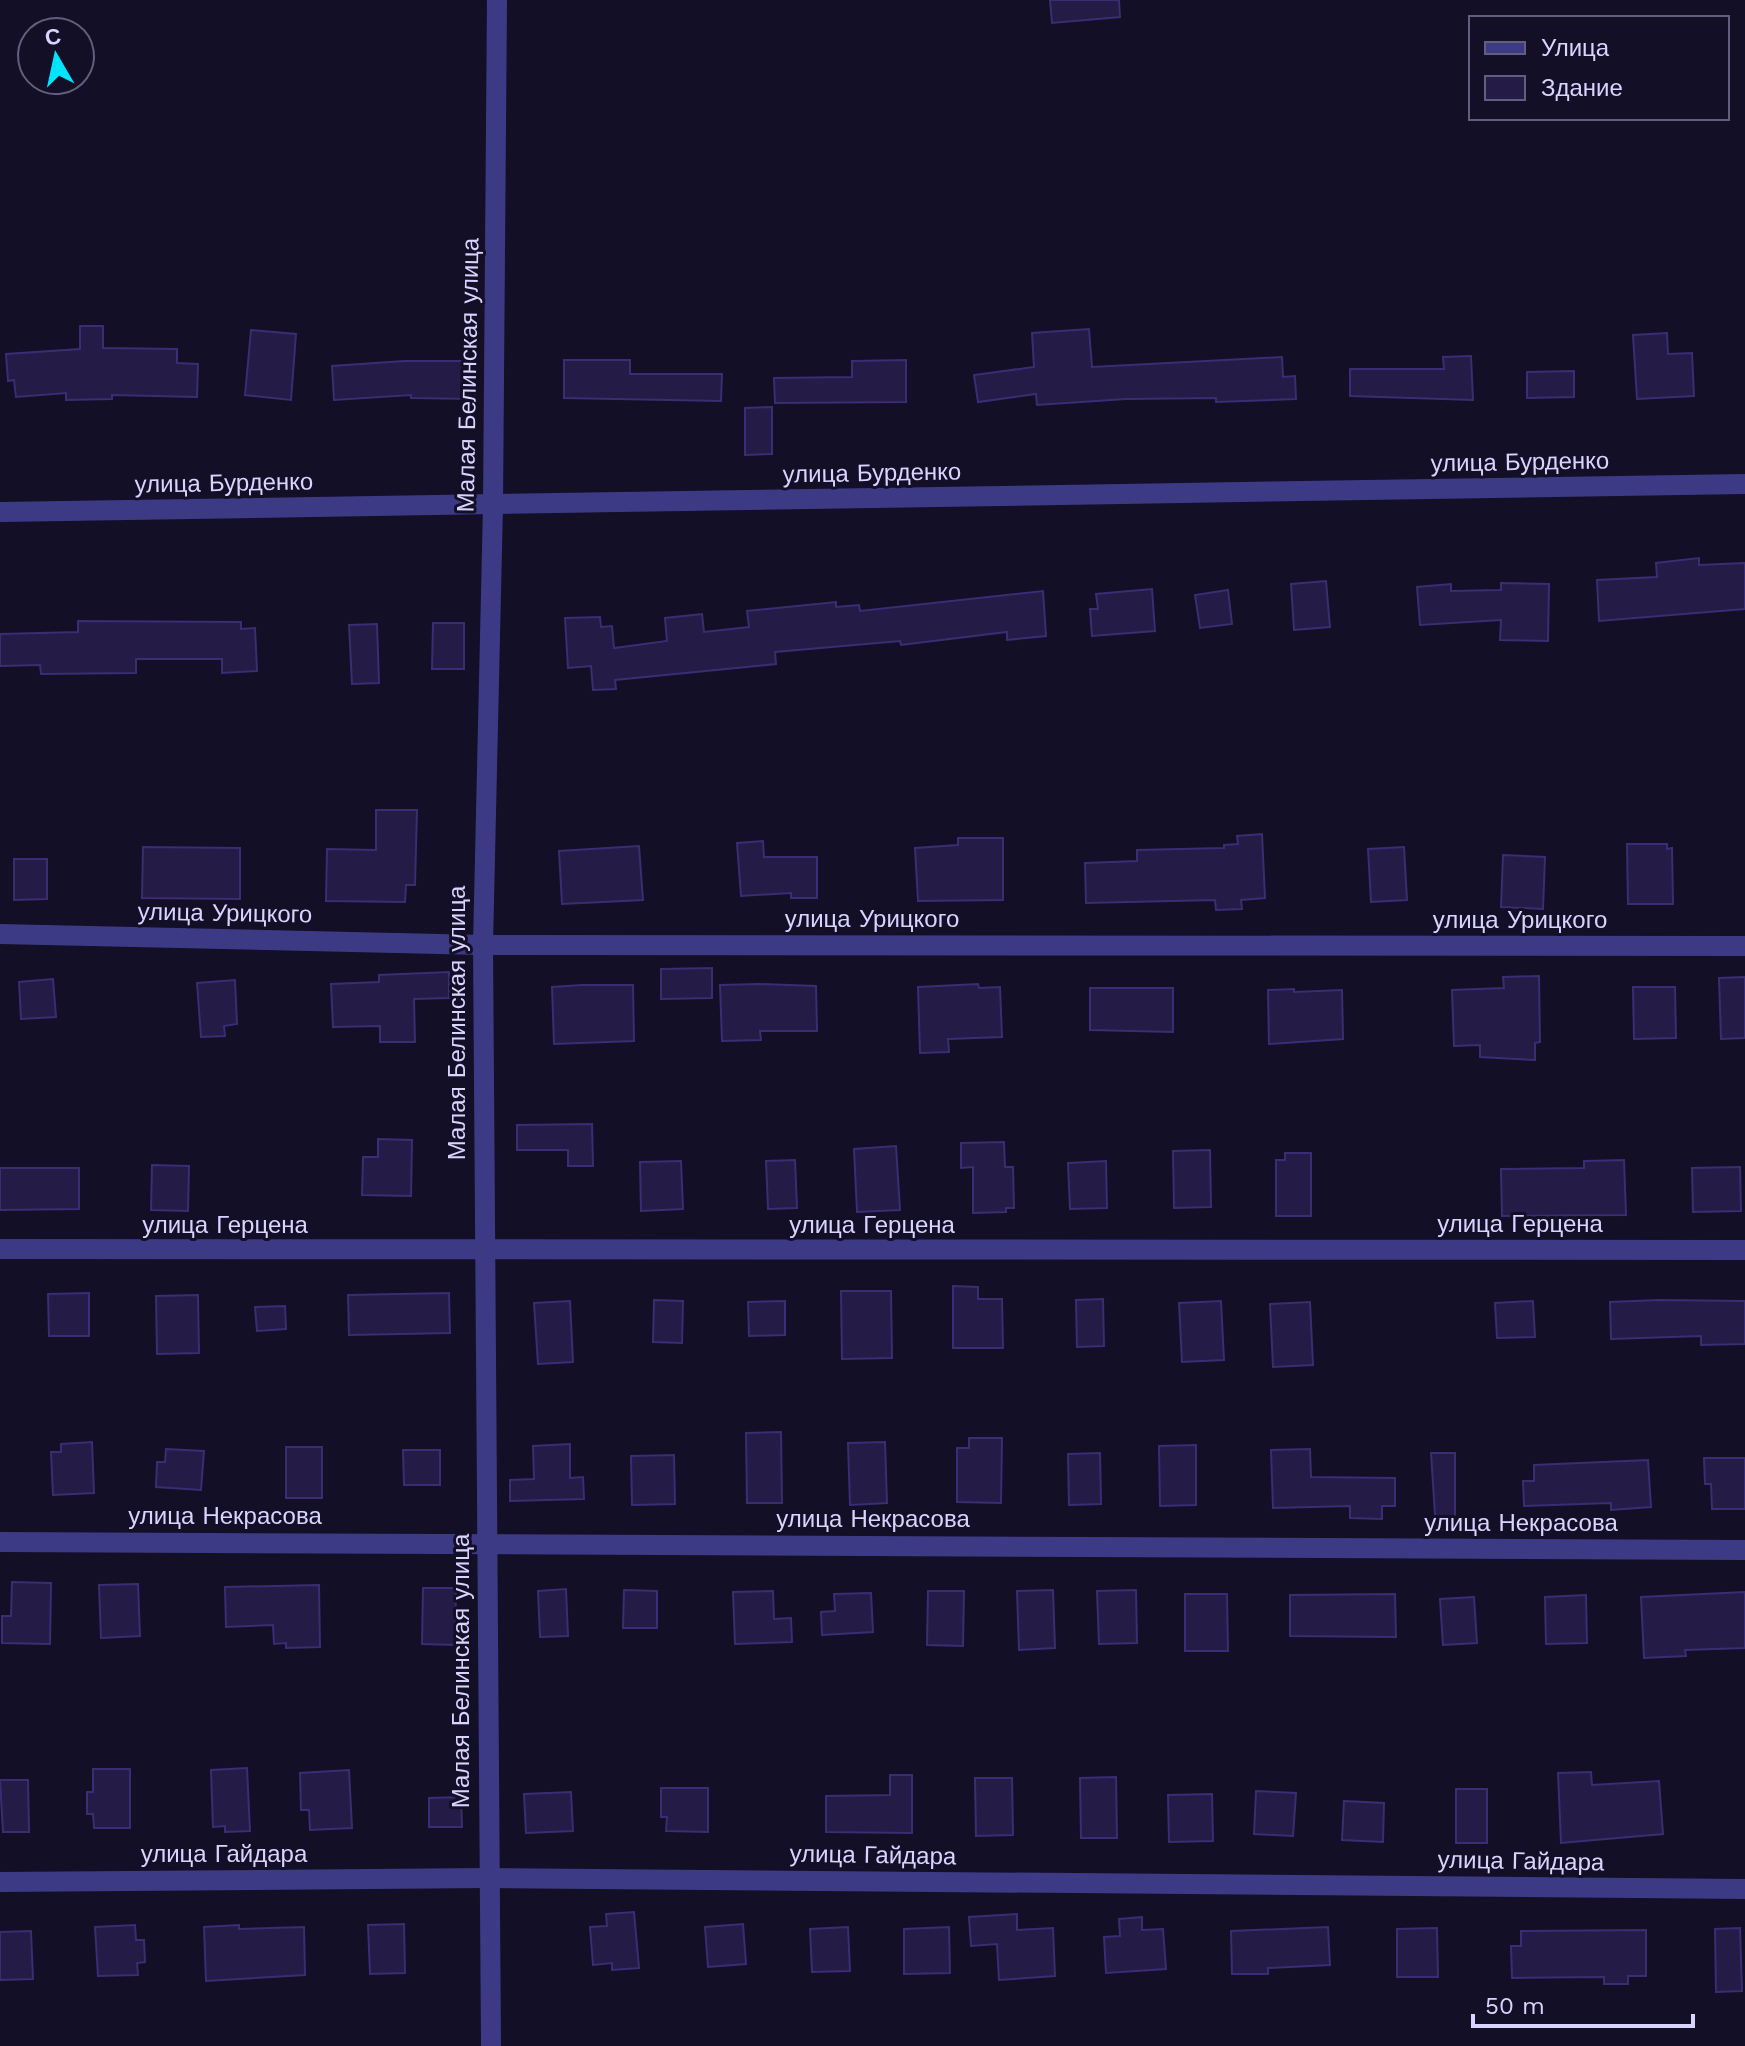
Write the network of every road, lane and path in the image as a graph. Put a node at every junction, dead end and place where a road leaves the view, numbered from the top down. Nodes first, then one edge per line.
1 (497, 0) edge
2 (1745, 484) edge
3 (493, 505) junction
4 (0, 512) edge
5 (0, 934) edge
6 (483, 945) junction
7 (1745, 946) edge
8 (0, 1249) edge
9 (1745, 1250) edge
10 (482, 1252) junction
11 (0, 1542) edge
12 (486, 1542) junction
13 (1745, 1550) edge
14 (488, 1878) junction
15 (0, 1882) edge
16 (1745, 1889) edge
17 (491, 2046) edge

1 - 3 street, Малая Белинская улица
2 - 3 street, улица Бурденко
3 - 4 street, улица Бурденко
3 - 6 street, Малая Белинская улица
5 - 6 street, улица Урицкого
6 - 7 street, улица Урицкого
6 - 10 street, Малая Белинская улица
8 - 10 street, улица Герцена
9 - 10 street, улица Герцена
10 - 12 street, Малая Белинская улица
11 - 12 street, улица Некрасова
12 - 13 street, улица Некрасова
12 - 14 street, Малая Белинская улица
14 - 15 street, улица Гайдара
14 - 16 street, улица Гайдара
14 - 17 street, Малая Белинская улица

